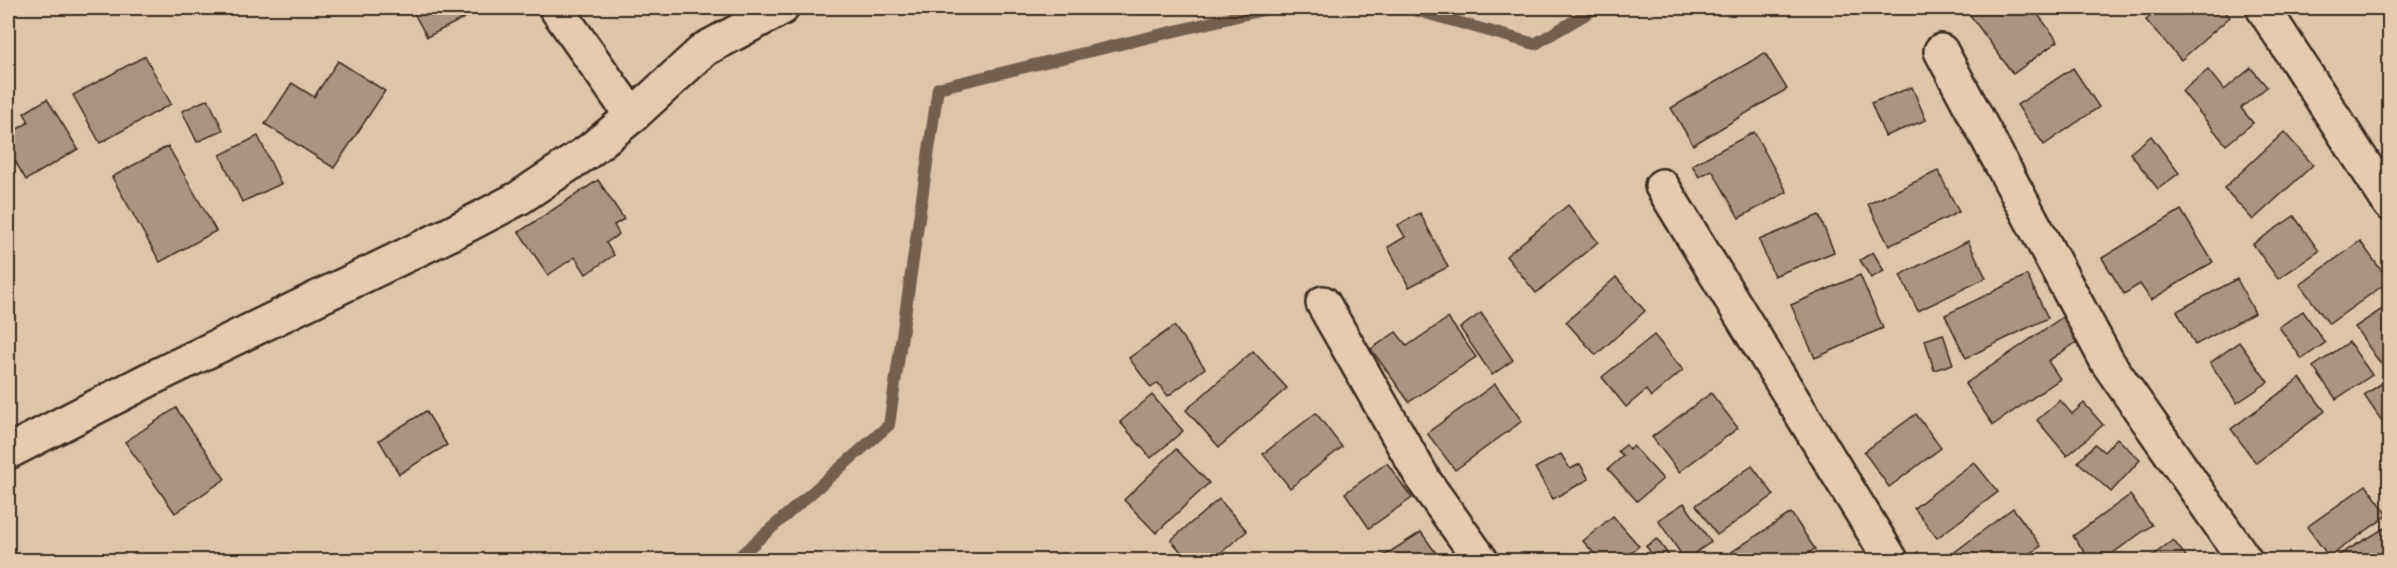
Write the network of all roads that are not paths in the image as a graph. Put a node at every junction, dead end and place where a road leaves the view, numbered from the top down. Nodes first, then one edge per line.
1 (556, 8) edge
2 (782, 8) edge
3 (2263, 8) edge
4 (1941, 51) dead end
5 (632, 116) junction
6 (1662, 186) dead end
7 (2390, 204) edge
8 (1323, 303) dead end
9 (8, 453) edge
10 (1481, 561) edge
11 (1892, 561) edge
12 (2245, 561) edge

1 - 5 street
2 - 5 street
3 - 7 street
4 - 12 street
5 - 9 street
6 - 11 street
8 - 10 street

